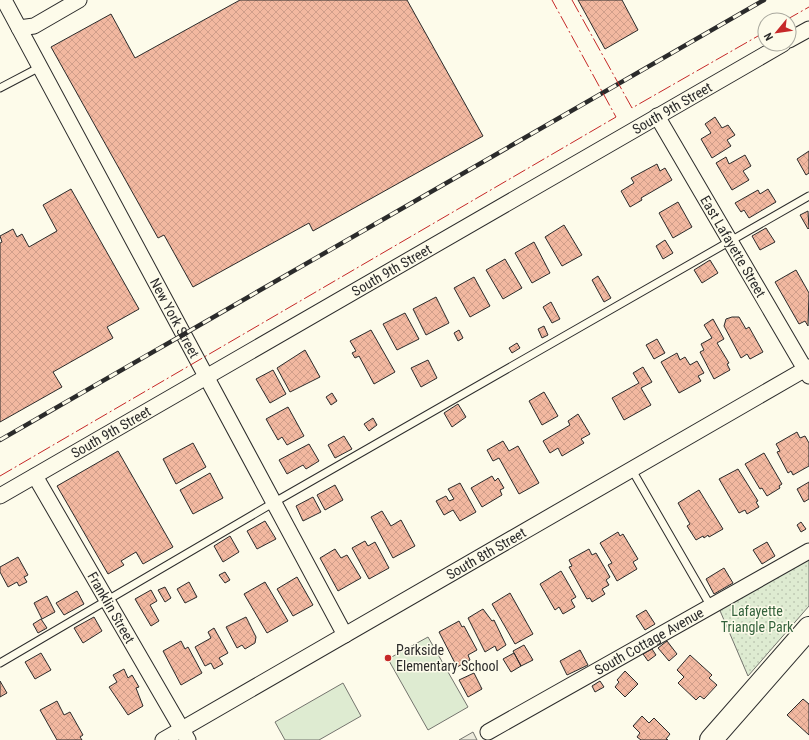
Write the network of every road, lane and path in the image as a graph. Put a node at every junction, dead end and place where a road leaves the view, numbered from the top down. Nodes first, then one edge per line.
1 (4, 0) edge
2 (79, 0) edge
3 (19, 28) junction
4 (809, 29) edge
5 (797, 36) edge
6 (768, 52) edge
7 (40, 67) junction
8 (0, 88) edge
9 (657, 116) junction
10 (809, 196) edge
11 (731, 242) junction
12 (808, 371) edge
13 (207, 376) junction
14 (632, 470) junction
15 (35, 476) junction
16 (0, 496) edge
17 (273, 503) junction
18 (809, 551) edge
19 (108, 601) junction
20 (710, 606) junction
21 (809, 628) edge
22 (345, 635) junction
23 (0, 663) edge
24 (185, 734) edge
25 (491, 736) edge
26 (163, 740) edge
27 (711, 740) edge

1 - 3 street, New York Street
2 - 3 street
3 - 7 street, New York Street
4 - 5 street
6 - 9 street, South 9th Street
7 - 8 lane
7 - 13 street, New York Street
9 - 11 street, East Lafayette Street
9 - 13 street, South 9th Street
10 - 11 lane
11 - 12 street, East Lafayette Street
11 - 17 lane
12 - 14 street, South 8th Street
13 - 15 street, South 9th Street
13 - 17 street, New York Street
14 - 20 lane
14 - 22 street, South 8th Street
15 - 16 street, South 9th Street
15 - 19 street, Franklin Street
17 - 19 lane
17 - 22 street, New York Street
18 - 20 street, South Cottage Avenue
19 - 23 lane
19 - 24 street, Franklin Street
20 - 25 street, South Cottage Avenue
21 - 27 main road
22 - 24 street, South 8th Street
24 - 26 street, South 8th Street

